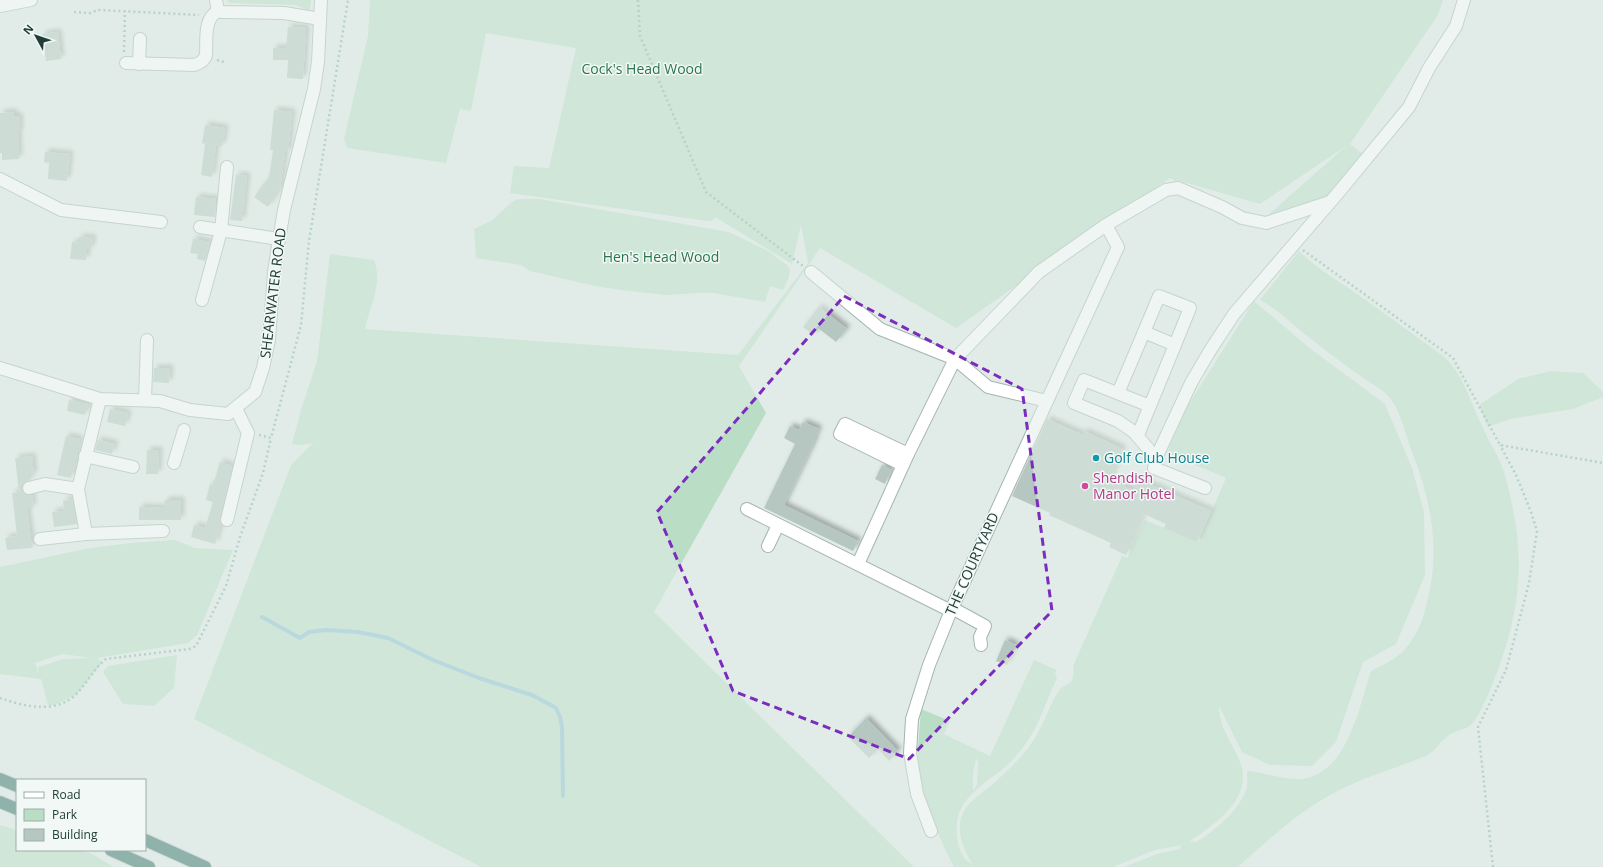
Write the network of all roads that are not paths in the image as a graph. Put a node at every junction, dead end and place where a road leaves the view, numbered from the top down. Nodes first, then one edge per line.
1 (31, 0) edge
2 (321, 0) edge
3 (1464, 0) edge
4 (0, 6) edge
5 (217, 6) edge
6 (320, 19) junction
7 (140, 39) dead end
8 (124, 59) road end
9 (139, 64) junction
10 (227, 167) dead end
11 (0, 179) edge
12 (1330, 202) junction
13 (161, 222) dead end
14 (1106, 225) junction
15 (200, 227) dead end
16 (222, 230) junction
17 (279, 239) junction
18 (811, 272) road end
19 (202, 300) dead end
20 (1144, 332) junction
21 (147, 340) dead end
22 (1175, 344) junction
23 (955, 359) junction
24 (0, 368) edge
25 (1118, 393) junction
26 (100, 399) junction
27 (145, 400) junction
28 (1046, 401) junction
29 (1150, 406) junction
30 (236, 409) junction
31 (190, 410) junction
32 (1138, 435) junction
33 (86, 456) junction
34 (1156, 458) junction
35 (174, 464) dead end
36 (133, 467) dead end
37 (28, 488) dead end
38 (1205, 488) dead end
39 (78, 489) junction
40 (747, 509) dead end
41 (228, 520) dead end
42 (778, 525) junction
43 (163, 531) dead end
44 (86, 534) junction
45 (40, 539) dead end
46 (768, 546) dead end
47 (858, 564) junction
48 (951, 609) junction
49 (981, 645) dead end
50 (0, 779) edge
51 (16, 786) edge
52 (0, 802) edge
53 (16, 809) edge
54 (931, 831) dead end
55 (146, 840) edge
56 (113, 851) edge
57 (149, 867) edge
58 (205, 867) edge

1 - 4 street
2 - 6 street, SHEARWATER ROAD
3 - 12 street
5 - 6 street
5 - 9 street
6 - 17 street, SHEARWATER ROAD
7 - 9 street
8 - 9 street
10 - 16 street
11 - 13 street
12 - 14 street
12 - 34 street
14 - 23 street
14 - 28 street, THE COURTYARD
15 - 16 street
16 - 17 street
16 - 19 street
17 - 30 street, SHEARWATER ROAD
18 - 23 street
20 - 22 street
20 - 22 street
20 - 25 street
21 - 27 street
22 - 29 street
23 - 28 street
23 - 47 street
24 - 26 street, SHEARWATER ROAD
25 - 29 street
25 - 32 street
26 - 27 street, SHEARWATER ROAD
26 - 33 street
27 - 31 street, SHEARWATER ROAD
28 - 48 street, THE COURTYARD
29 - 32 street
30 - 31 street, SHEARWATER ROAD
30 - 41 street
31 - 35 street
32 - 34 street
33 - 36 street
33 - 39 street
34 - 38 street
37 - 39 street
39 - 44 street
40 - 42 street
42 - 46 street
42 - 47 street
43 - 44 street
44 - 45 street
47 - 48 street
48 - 49 street
48 - 54 street, THE COURTYARD
50 - 51 highway
52 - 53 highway
55 - 58 highway
56 - 57 highway

